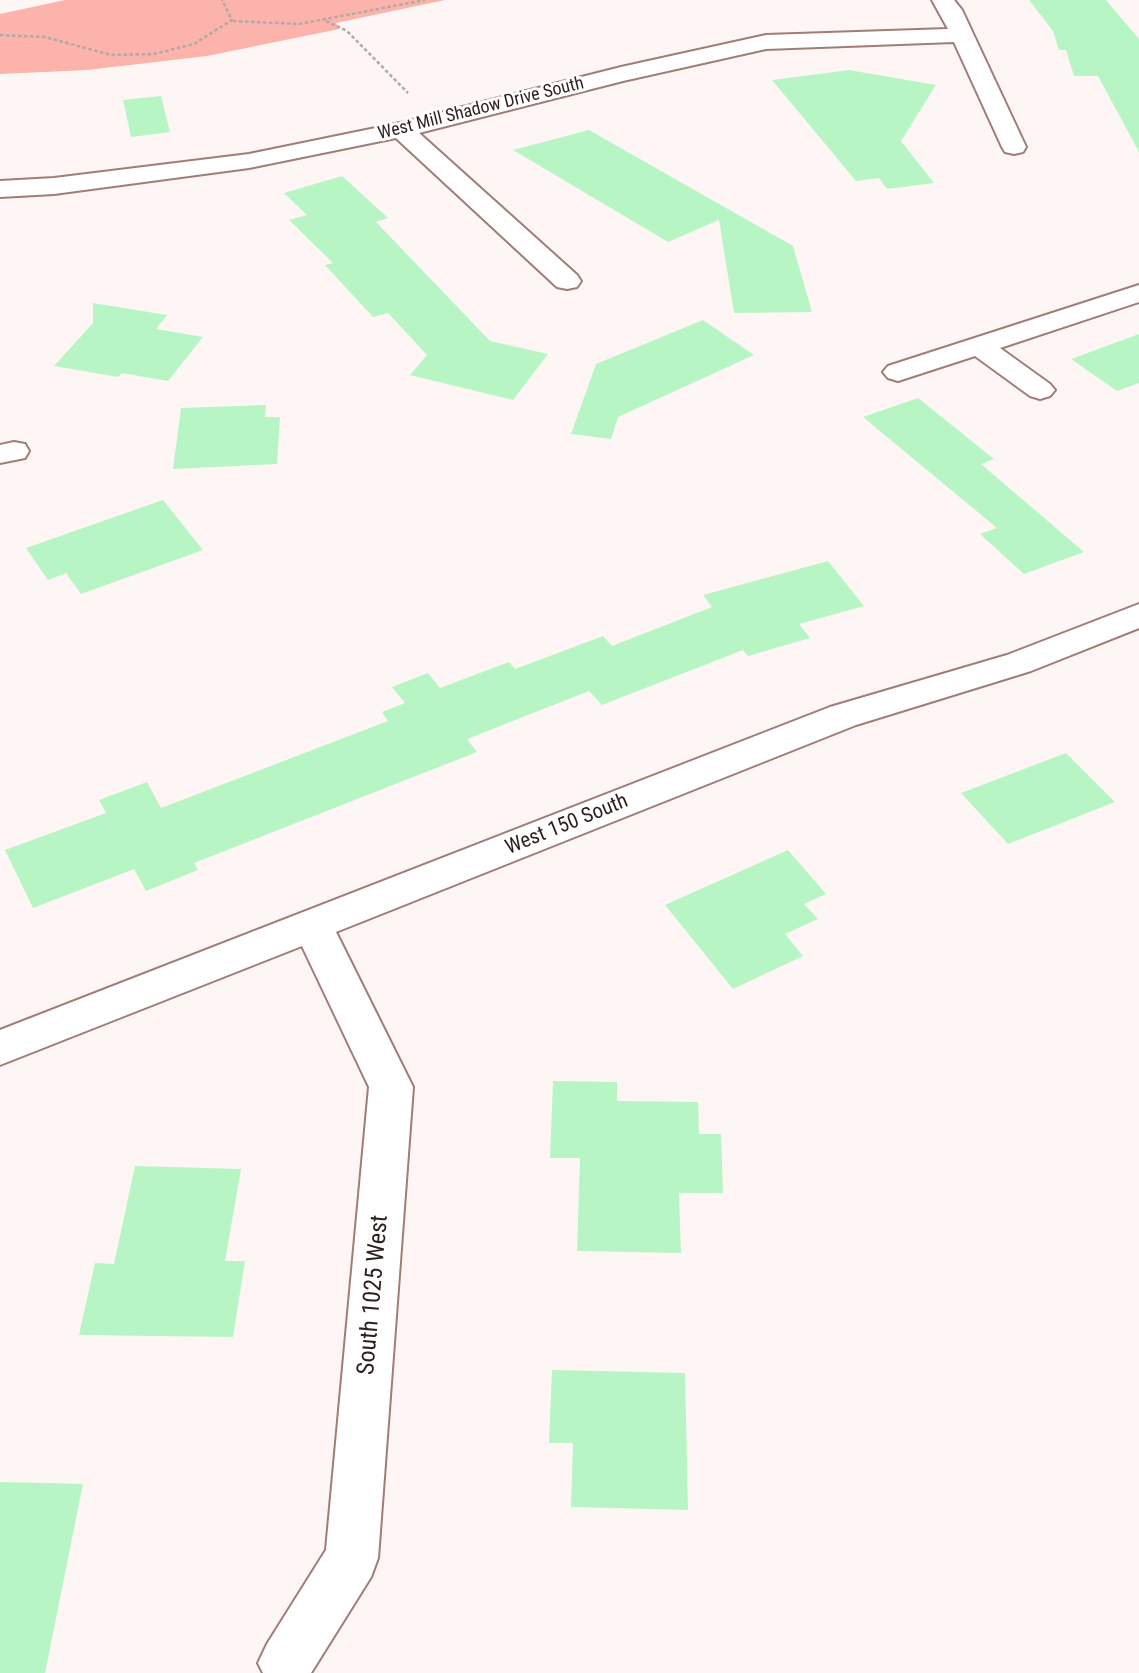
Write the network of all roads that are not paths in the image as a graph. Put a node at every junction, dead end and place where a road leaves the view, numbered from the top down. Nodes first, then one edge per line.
1 (943, 0) edge
2 (963, 35) junction
3 (401, 130) junction
4 (1014, 147) dead end
5 (0, 189) edge
6 (568, 281) dead end
7 (1139, 293) edge
8 (978, 345) junction
9 (898, 372) dead end
10 (1040, 390) dead end
11 (1139, 615) edge
12 (312, 925) junction
13 (0, 1048) edge
14 (286, 1663) dead end

1 - 2 street
2 - 3 street, West Mill Shadow Drive South
2 - 4 street
3 - 5 street, West Mill Shadow Drive South
3 - 6 street
7 - 8 street
8 - 9 street
8 - 10 street
11 - 12 street, West 150 South
12 - 13 street, West 150 South
12 - 14 street, South 1025 West

